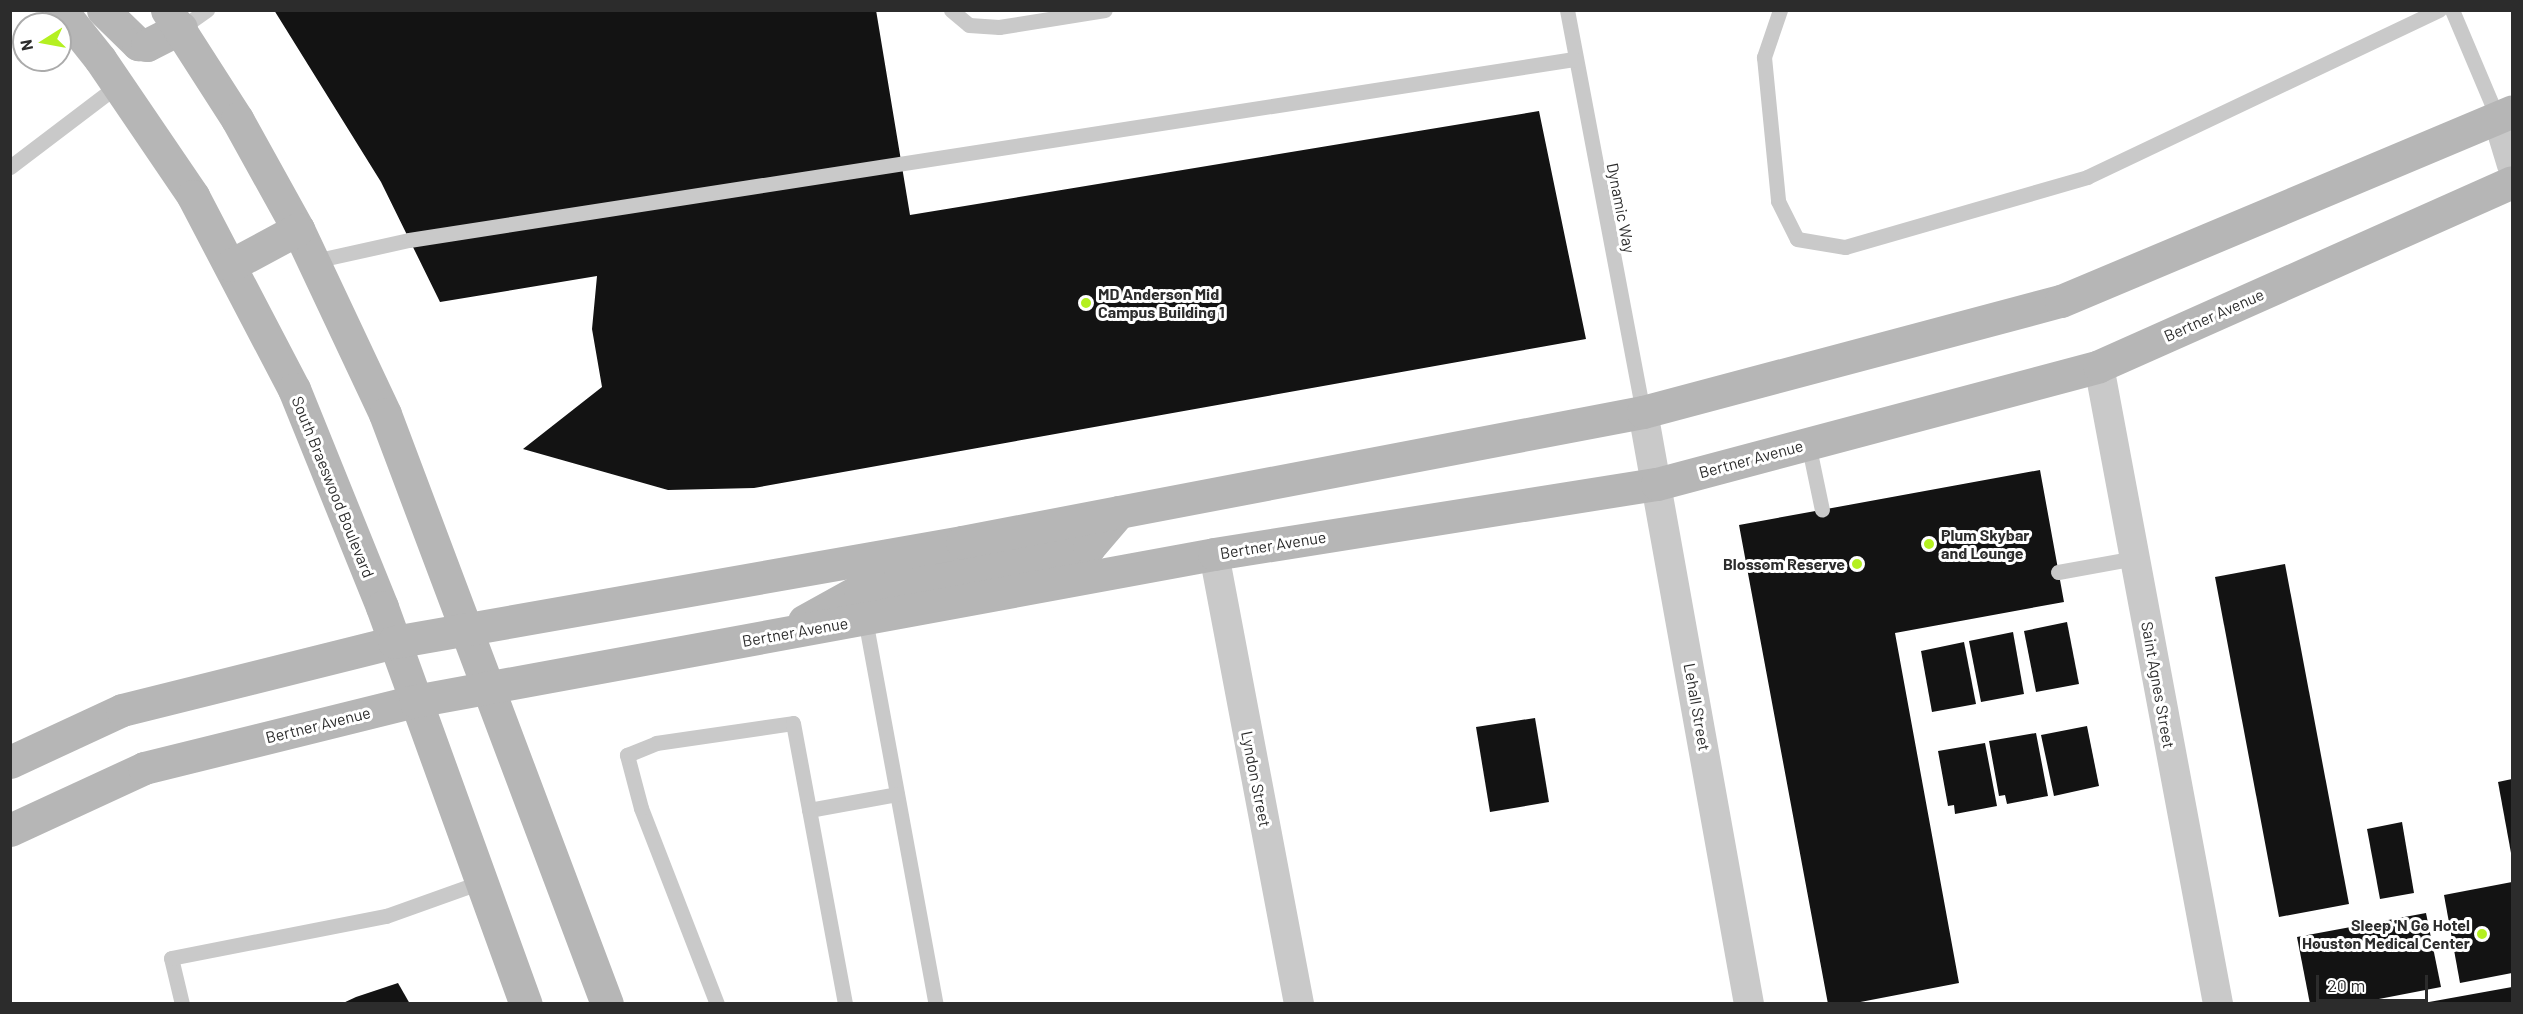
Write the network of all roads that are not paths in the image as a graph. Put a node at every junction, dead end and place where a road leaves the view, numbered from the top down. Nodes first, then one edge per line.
1 (61, 10) edge
2 (103, 10) edge
3 (951, 10) edge
4 (1105, 10) edge
5 (1567, 10) edge
6 (1780, 10) edge
7 (2439, 10) edge
8 (2452, 10) edge
9 (185, 16) edge
10 (1574, 59) junction
11 (118, 85) junction
12 (2505, 115) edge
13 (2512, 165) edge
14 (10, 168) edge
15 (2512, 183) edge
16 (298, 229) junction
17 (314, 261) junction
18 (231, 265) junction
19 (2099, 366) junction
20 (1643, 412) junction
21 (1808, 443) junction
22 (1657, 484) junction
23 (1822, 510) dead end
24 (1119, 512) junction
25 (1214, 554) junction
26 (2135, 558) junction
27 (2058, 572) dead end
28 (865, 619) junction
29 (467, 629) junction
30 (782, 634) junction
31 (394, 642) junction
32 (488, 688) junction
33 (415, 701) junction
34 (10, 762) edge
35 (897, 794) junction
36 (809, 810) junction
37 (10, 831) edge
38 (481, 882) junction
39 (182, 1004) edge
40 (526, 1004) edge
41 (607, 1004) edge
42 (717, 1004) edge
43 (845, 1004) edge
44 (936, 1004) edge
45 (1299, 1004) edge
46 (1749, 1004) edge
47 (2218, 1004) edge

1 - 11 street, South Braeswood Boulevard
2 - 9 street
3 - 4 lane
5 - 10 lane, Dynamic Way
6 - 7 lane
8 - 12 lane
9 - 16 street
10 - 17 lane
10 - 20 lane, Dynamic Way
11 - 14 lane
11 - 18 street, South Braeswood Boulevard
12 - 13 street
12 - 20 street
15 - 19 street, Bertner Avenue
16 - 17 street
16 - 18 street
17 - 29 street
18 - 31 street, South Braeswood Boulevard
19 - 21 street, Bertner Avenue
19 - 26 street, Saint Agnes Street
20 - 22 street, Lehall Street
20 - 24 street
21 - 22 street, Bertner Avenue
21 - 23 lane
22 - 25 street, Bertner Avenue
22 - 46 street, Lehall Street
24 - 29 street
24 - 30 street
25 - 28 street, Bertner Avenue
25 - 45 street, Lyndon Street
26 - 27 lane
26 - 47 street, Saint Agnes Street
28 - 30 street, Bertner Avenue
28 - 35 lane
29 - 31 street
29 - 32 street
30 - 32 street, Bertner Avenue
31 - 33 street, South Braeswood Boulevard
31 - 34 street
32 - 33 street, Bertner Avenue
32 - 41 street
33 - 37 street, Bertner Avenue
33 - 38 street, South Braeswood Boulevard
35 - 36 lane
35 - 44 lane
36 - 42 lane
36 - 43 lane
38 - 39 lane
38 - 40 street, South Braeswood Boulevard

